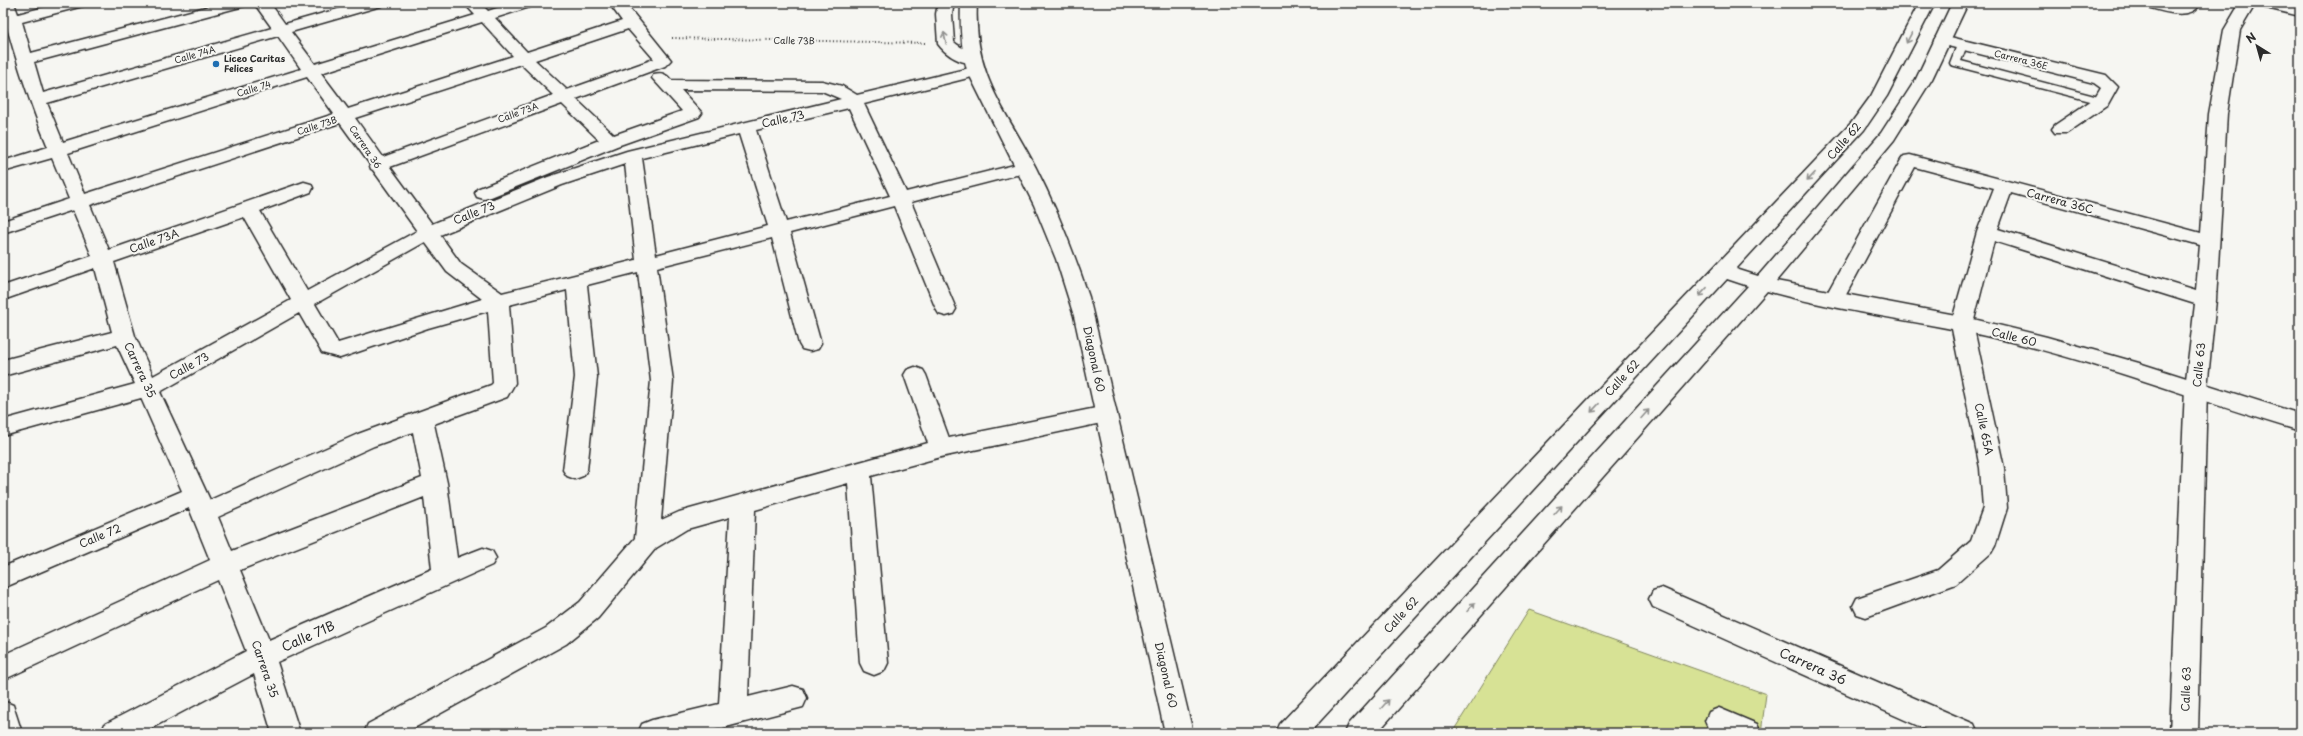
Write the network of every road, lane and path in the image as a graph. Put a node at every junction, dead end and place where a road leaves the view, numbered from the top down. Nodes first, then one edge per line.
1 (78, 3) edge
2 (239, 3) edge
3 (262, 3) edge
4 (376, 3) edge
5 (472, 3) edge
6 (528, 3) edge
7 (617, 3) edge
8 (946, 3) edge
9 (969, 3) edge
10 (1425, 3) edge
11 (1927, 3) edge
12 (1960, 3) edge
13 (2149, 3) edge
14 (2190, 3) edge
15 (2248, 3) edge
16 (2263, 3) edge
17 (1424, 7) dead end
18 (2300, 11) edge
19 (10, 12) edge
20 (485, 17) junction
21 (631, 23) junction
22 (281, 31) junction
23 (642, 37) junction
24 (1952, 43) junction
25 (946, 44) junction
26 (524, 58) junction
27 (24, 60) junction
28 (654, 65) junction
29 (973, 65) junction
30 (312, 71) junction
31 (667, 85) junction
32 (565, 96) junction
33 (37, 100) junction
34 (2102, 101) junction
35 (855, 102) junction
36 (345, 117) junction
37 (746, 128) junction
38 (2061, 129) dead end
39 (611, 142) junction
40 (56, 151) junction
41 (633, 155) junction
42 (377, 165) junction
43 (3, 167) edge
44 (1026, 167) junction
45 (2004, 186) junction
46 (304, 188) dead end
47 (900, 198) junction
48 (78, 203) junction
49 (249, 209) junction
50 (3, 227) edge
51 (779, 229) junction
52 (1987, 232) junction
53 (427, 233) junction
54 (2209, 241) junction
55 (103, 259) junction
56 (647, 262) junction
57 (1723, 271) junction
58 (576, 281) junction
59 (1761, 285) junction
60 (3, 293) edge
61 (1834, 299) junction
62 (2206, 300) junction
63 (498, 301) junction
64 (304, 303) junction
65 (946, 309) dead end
66 (1962, 324) junction
67 (124, 336) junction
68 (810, 344) dead end
69 (3, 368) edge
70 (915, 375) dead end
71 (149, 388) junction
72 (2196, 388) junction
73 (1106, 414) junction
74 (422, 419) junction
75 (2300, 422) edge
76 (3, 428) edge
77 (941, 448) junction
78 (575, 470) dead end
79 (859, 471) junction
80 (435, 483) junction
81 (200, 504) junction
82 (743, 504) junction
83 (647, 540) junction
84 (483, 558) dead end
85 (225, 565) junction
86 (446, 575) junction
87 (3, 578) edge
88 (1662, 599) dead end
89 (1866, 606) dead end
90 (262, 656) junction
91 (874, 663) dead end
92 (3, 668) edge
93 (793, 698) dead end
94 (733, 711) junction
95 (3, 714) edge
96 (1719, 721) dead end
97 (662, 732) edge
98 (8, 733) edge
99 (115, 733) edge
100 (286, 733) edge
101 (378, 733) edge
102 (1179, 733) edge
103 (1290, 733) edge
104 (1359, 733) edge
105 (1747, 733) edge
106 (1964, 733) edge
107 (2184, 733) edge

1 - 19 street
2 - 27 street
3 - 22 street, Carrera 36
4 - 22 street, Calle 74A
5 - 20 street
6 - 20 street, Calle 74
7 - 21 street
25 -> 8 street
9 - 29 street, Diagonal 60
10 - 17 path
11 -> 57 street, Calle 62
12 - 24 street
13 - 14 street
15 - 54 street, Calle 63
16 - 18 street
19 - 27 street, Carrera 35
20 - 26 street
20 - 30 street, Calle 74
21 - 23 street
21 - 26 street, Calle 73B
22 - 30 street, Carrera 36
22 - 33 street, Calle 74A
23 - 25 path, Calle 73B
23 - 28 street
24 - 34 lane
24 - 34 street, Carrera 36E
24 - 59 street
25 - 29 street
26 - 32 street
26 - 36 street, Calle 73B
27 - 33 street, Carrera 35
28 - 31 street
28 - 32 street, Calle 73A
29 - 35 street, Calle 73
29 - 44 street, Diagonal 60
30 - 36 street, Carrera 36
30 - 40 street, Calle 74
31 - 35 street
31 - 39 street
32 - 39 street
32 - 42 street, Calle 73A
33 - 40 street, Carrera 35
34 - 38 street
35 - 37 street, Calle 73
35 - 47 street
36 - 42 street, Carrera 36
36 - 48 street, Calle 73B
37 - 41 street, Calle 73
37 - 51 street
39 - 53 street
40 - 43 street, Calle 74
40 - 48 street, Carrera 35
41 - 53 street, Calle 73
41 - 56 street
42 - 53 street, Carrera 36
44 - 47 street
44 - 73 street, Diagonal 60
45 - 52 street, Calle 65A
45 - 54 street, Carrera 36C
45 - 61 street, Carrera 36C
46 - 49 street, Calle 73A
47 - 51 street
47 - 65 street
48 - 50 street, Calle 73B
48 - 55 street, Carrera 35
49 - 55 street, Calle 73A
49 - 64 street
51 - 56 street
51 - 68 street
52 - 62 street
52 - 66 street, Calle 65A
53 - 63 street, Carrera 36
53 - 64 street, Calle 73
54 - 62 street, Calle 63
55 - 60 street, Calle 73A
55 - 67 street, Carrera 35
56 - 58 street
56 - 83 street
57 - 59 street, Calle 60
57 -> 103 street, Calle 62
58 - 63 street
58 - 78 street
59 - 61 street, Calle 60
104 -> 59 street
61 - 66 street, Calle 60
62 - 72 street, Calle 63
63 - 64 street
63 - 74 street, Calle 72
64 - 71 street, Calle 73
66 - 72 street, Calle 60
66 - 89 street, Calle 65A
67 - 69 street
67 - 71 street, Carrera 35
70 - 77 street
71 - 76 street, Calle 73
71 - 81 street, Carrera 35
72 - 75 street, Calle 60
72 - 107 street, Calle 63
73 - 77 street
73 - 102 street, Diagonal 60
74 - 80 street
74 - 81 street, Calle 72
77 - 79 street
79 - 82 street
79 - 91 street
80 - 85 street
80 - 86 street
81 - 85 street, Carrera 35
81 - 87 street, Calle 72
82 - 83 street
82 - 94 street
83 - 101 street
84 - 86 street, Calle 71B
85 - 90 street, Carrera 35
85 - 92 street
86 - 90 street, Calle 71B
88 - 106 street, Carrera 36
90 - 99 street, Calle 71B
90 - 100 street, Carrera 35
93 - 94 street
94 - 97 street
95 - 98 street
96 - 105 street

